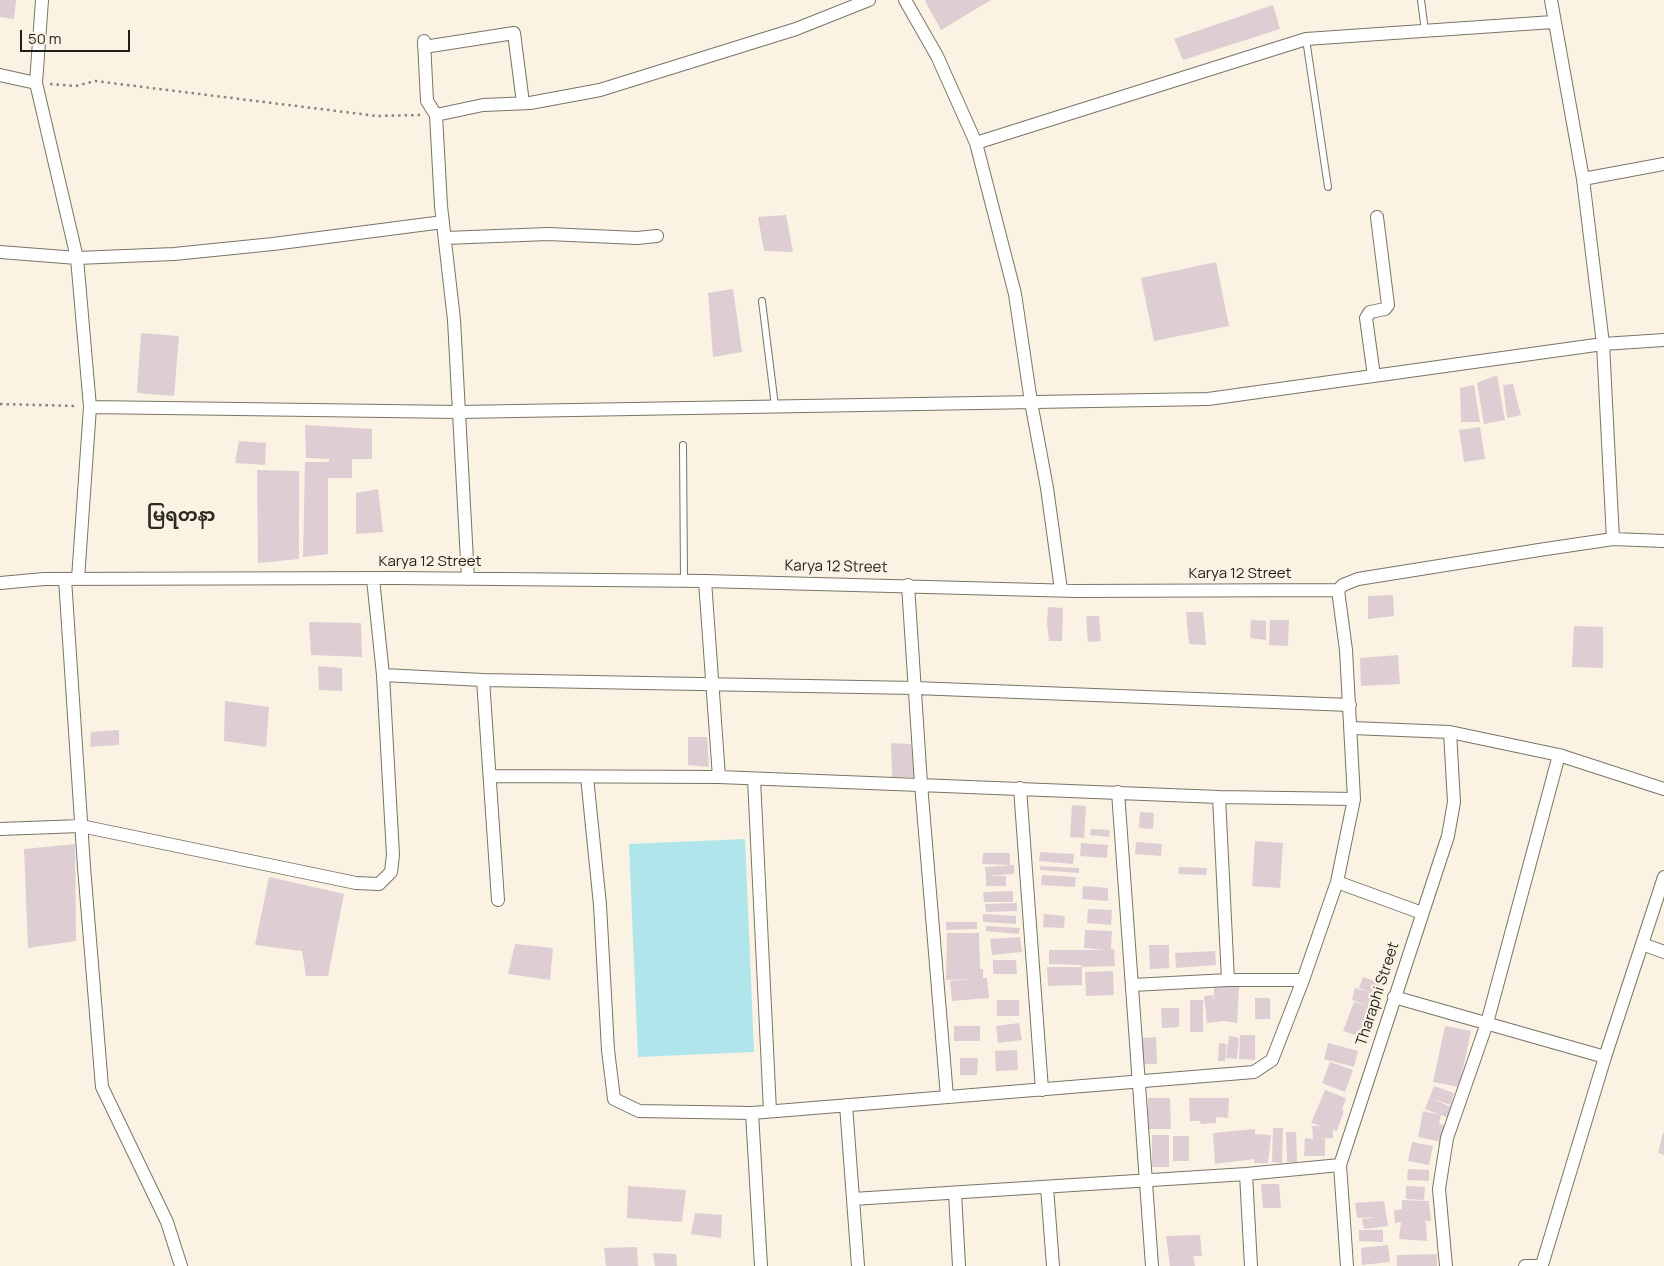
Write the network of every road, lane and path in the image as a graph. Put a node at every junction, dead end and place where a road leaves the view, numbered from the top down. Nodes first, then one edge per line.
1 (42, 0) edge
2 (869, 0) edge
3 (905, 0) edge
4 (1421, 0) edge
5 (1551, 0) edge
6 (1553, 22) junction
7 (1424, 30) junction
8 (1306, 39) junction
9 (0, 75) edge
10 (36, 83) junction
11 (523, 103) junction
12 (436, 115) junction
13 (976, 143) junction
14 (1664, 164) edge
15 (1583, 179) junction
16 (1328, 187) dead end
17 (1377, 217) dead end
18 (443, 222) junction
19 (656, 236) dead end
20 (444, 238) junction
21 (0, 252) edge
22 (77, 258) junction
23 (762, 301) dead end
24 (1664, 340) edge
25 (1603, 344) junction
26 (1374, 376) junction
27 (1031, 402) junction
28 (0, 404) edge
29 (775, 406) junction
30 (90, 407) junction
31 (459, 412) junction
32 (683, 445) dead end
33 (1613, 539) junction
34 (1664, 541) edge
35 (373, 578) junction
36 (468, 578) junction
37 (72, 579) junction
38 (684, 580) junction
39 (705, 581) junction
40 (0, 583) edge
41 (908, 585) junction
42 (1061, 590) junction
43 (1338, 590) junction
44 (383, 675) junction
45 (483, 680) junction
46 (713, 685) junction
47 (915, 688) junction
48 (1350, 705) junction
49 (1352, 728) junction
50 (1450, 732) junction
51 (1559, 755) junction
52 (490, 776) junction
53 (587, 777) junction
54 (719, 777) junction
55 (754, 779) junction
56 (921, 784) junction
57 (1020, 788) junction
58 (1664, 789) edge
59 (1118, 792) junction
60 (1219, 797) junction
61 (1354, 799) junction
62 (81, 826) junction
63 (0, 829) edge
64 (1664, 877) edge
65 (1337, 882) junction
66 (498, 900) dead end
67 (1422, 912) junction
68 (1642, 944) junction
69 (1664, 952) edge
70 (1228, 980) junction
71 (1303, 980) junction
72 (1132, 985) junction
73 (1394, 997) junction
74 (1487, 1023) junction
75 (1605, 1057) junction
76 (1139, 1082) junction
77 (1042, 1090) junction
78 (947, 1097) junction
79 (846, 1105) junction
80 (770, 1111) junction
81 (752, 1113) junction
82 (1340, 1165) junction
83 (1246, 1174) junction
84 (1146, 1180) junction
85 (1047, 1187) junction
86 (955, 1192) junction
87 (853, 1199) junction
88 (181, 1266) edge
89 (760, 1266) edge
90 (858, 1266) edge
91 (959, 1266) edge
92 (1052, 1266) edge
93 (1152, 1266) edge
94 (1251, 1266) edge
95 (1347, 1266) edge
96 (1446, 1266) edge
97 (1525, 1266) edge
98 (1542, 1266) edge

1 - 10 street
2 - 11 street
3 - 13 street
4 - 7 lane
5 - 6 street
6 - 7 street
6 - 15 street
7 - 8 street
8 - 13 street
8 - 16 lane
9 - 10 street
10 - 12 path
10 - 22 street
11 - 12 street
11 - 12 street
12 - 18 street
13 - 27 street
14 - 15 street
15 - 25 street
17 - 26 street
18 - 20 street
18 - 22 street
19 - 20 street
20 - 31 street
21 - 22 street
22 - 30 street
23 - 29 lane
24 - 25 street
25 - 26 street
25 - 33 street
26 - 27 street
27 - 29 street
27 - 42 street
28 - 30 path
29 - 31 street
30 - 31 street
30 - 37 street
31 - 36 street
32 - 38 lane
33 - 34 street, Karya 12 Street
33 - 43 street, Karya 12 Street
35 - 36 street, Karya 12 Street
35 - 37 street, Karya 12 Street
35 - 44 street
36 - 38 street, Karya 12 Street
37 - 40 street, Karya 12 Street
37 - 62 street
38 - 39 street, Karya 12 Street
39 - 41 street, Karya 12 Street
39 - 46 street
41 - 42 street, Karya 12 Street
41 - 47 street
42 - 43 street, Karya 12 Street
43 - 48 street
44 - 45 street
44 - 62 street
45 - 46 street
45 - 52 street
46 - 47 street
46 - 54 street
47 - 48 street
47 - 56 street
48 - 49 street
49 - 50 street
49 - 61 street
50 - 51 street
50 - 67 street, Tharaphi Street
51 - 58 street
51 - 74 street
52 - 53 street
52 - 66 street
53 - 54 street
53 - 81 street
54 - 55 street
55 - 56 street
55 - 80 street
56 - 57 street
56 - 78 street
57 - 59 street
57 - 77 street
59 - 60 street
59 - 72 street
60 - 61 street
60 - 70 street
61 - 65 street
62 - 63 street
62 - 88 street
64 - 68 street
65 - 67 street
65 - 71 street
67 - 73 street, Tharaphi Street
68 - 69 street
68 - 75 street
70 - 71 street
70 - 72 street
71 - 76 street
72 - 76 street
73 - 74 street
73 - 82 street, Tharaphi Street
74 - 75 street
74 - 96 street
75 - 98 street
76 - 77 street
76 - 84 street
77 - 78 street
78 - 79 street
79 - 80 street
79 - 87 street
80 - 81 street
81 - 89 street
82 - 83 street
82 - 95 street, Tharaphi Street
83 - 84 street
83 - 94 street
84 - 85 street
84 - 93 street
85 - 86 street
85 - 92 street
86 - 87 street
86 - 91 street
87 - 90 street
97 - 98 street

